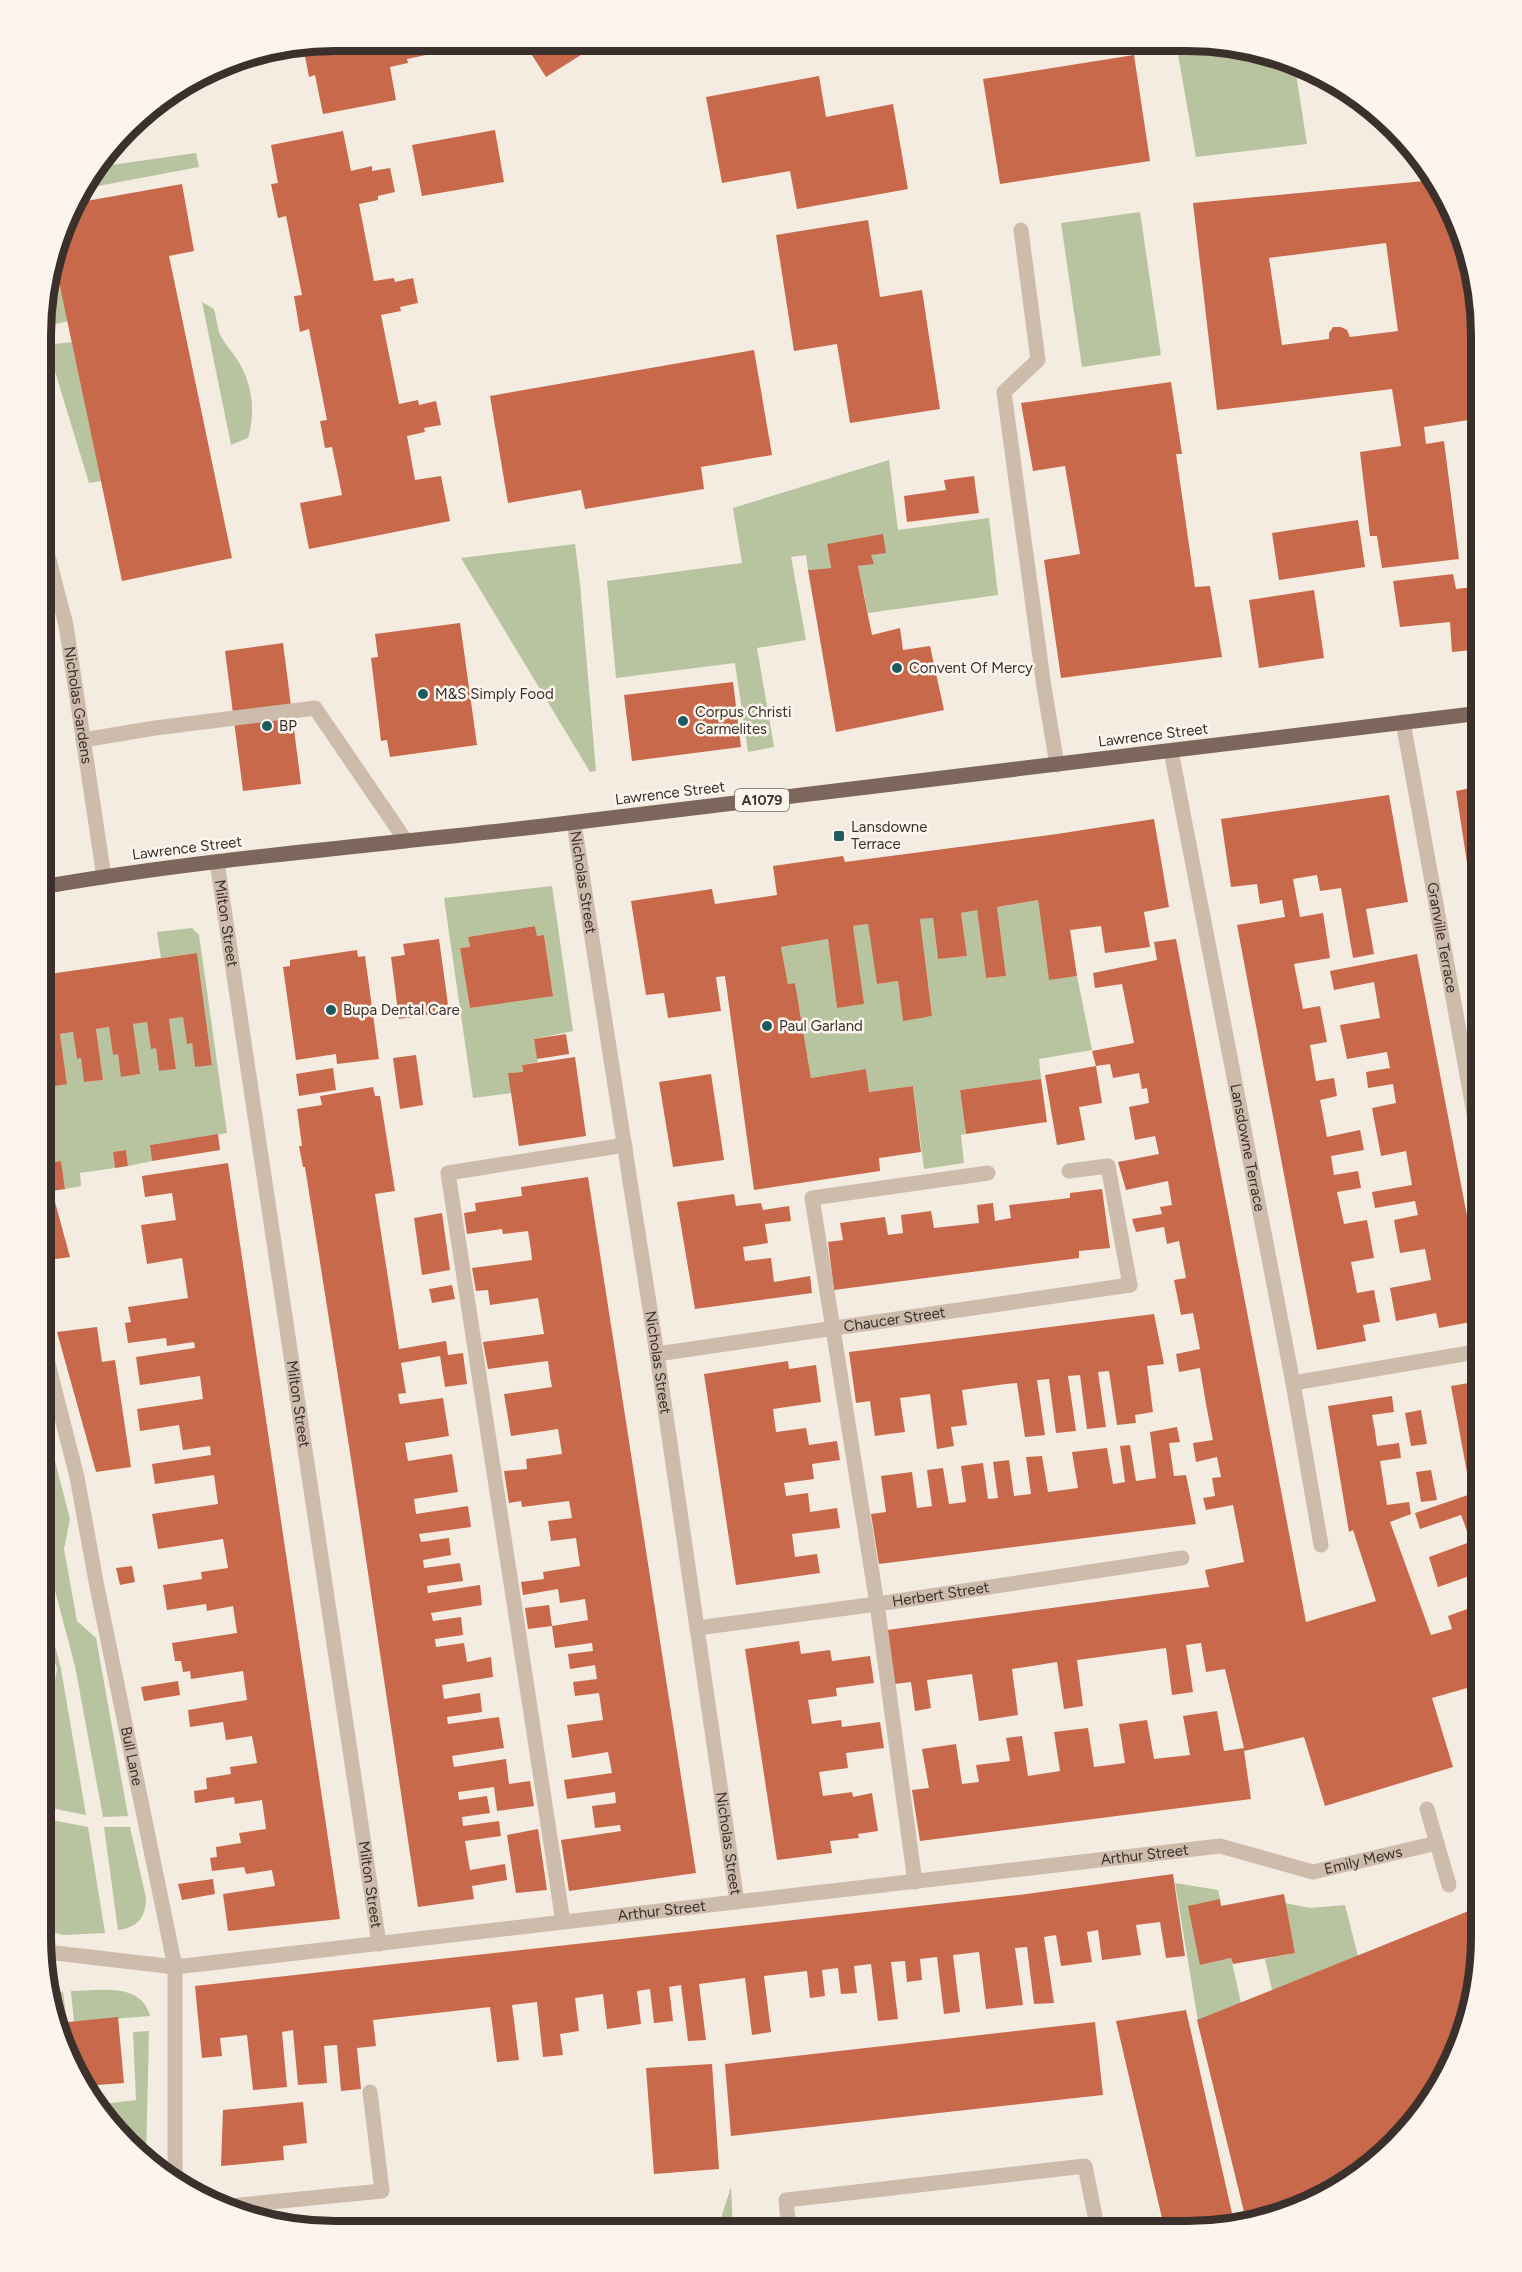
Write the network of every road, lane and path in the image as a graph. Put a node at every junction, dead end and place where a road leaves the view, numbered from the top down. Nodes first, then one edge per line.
1 (1021, 230) dead end
2 (51, 568) edge
3 (1471, 714) edge
4 (1403, 722) junction
5 (83, 740) junction
6 (1171, 751) junction
7 (1057, 765) junction
8 (574, 823) junction
9 (406, 841) junction
10 (217, 862) junction
11 (104, 876) junction
12 (51, 885) edge
13 (1471, 1097) edge
14 (625, 1145) junction
15 (1069, 1171) dead end
16 (988, 1173) dead end
17 (832, 1329) junction
18 (1471, 1353) edge
19 (657, 1354) junction
20 (51, 1375) edge
21 (1293, 1383) junction
22 (1321, 1545) dead end
23 (1182, 1558) dead end
24 (877, 1604) junction
25 (697, 1628) junction
26 (1427, 1809) dead end
27 (1437, 1843) junction
28 (1220, 1846) joint
29 (915, 1882) junction
30 (1449, 1885) dead end
31 (737, 1902) junction
32 (563, 1923) junction
33 (379, 1944) junction
34 (52, 1952) edge
35 (175, 1967) junction
36 (370, 2092) dead end
37 (175, 2172) edge
38 (241, 2205) edge
39 (788, 2221) edge
40 (1096, 2221) edge

1 - 7 street
2 - 5 street, Nicholas Gardens
3 - 4 main road, Lawrence Street / A1079
4 - 6 main road, Lawrence Street / A1079
4 - 13 street, Granville Terrace
5 - 9 street
5 - 11 street, Nicholas Gardens
6 - 7 main road, Lawrence Street / A1079
6 - 21 street, Lansdowne Terrace
7 - 8 main road, Lawrence Street / A1079
8 - 9 main road, Lawrence Street / A1079
8 - 14 street, Nicholas Street
9 - 10 main road, Lawrence Street / A1079
10 - 11 main road, Lawrence Street / A1079
10 - 33 street, Milton Street
11 - 12 main road, Lawrence Street / A1079
14 - 19 street, Nicholas Street
14 - 32 street
15 - 17 street, Chaucer Street
16 - 17 street
17 - 19 street, Chaucer Street
17 - 24 street
18 - 21 street
19 - 25 street, Nicholas Street
20 - 35 street, Bull Lane
21 - 22 street, Lansdowne Terrace
23 - 24 street, Herbert Street
24 - 25 street, Herbert Street
24 - 29 street
25 - 31 street, Nicholas Street
26 - 27 street
27 - 28 street, Emily Mews
27 - 30 street
28 - 29 street, Arthur Street
29 - 31 street, Arthur Street
31 - 32 street, Arthur Street
32 - 33 street, Arthur Street
33 - 35 street, Arthur Street
34 - 35 street, Arthur Street
35 - 37 street, Bull Lane
36 - 38 street
39 - 40 street

